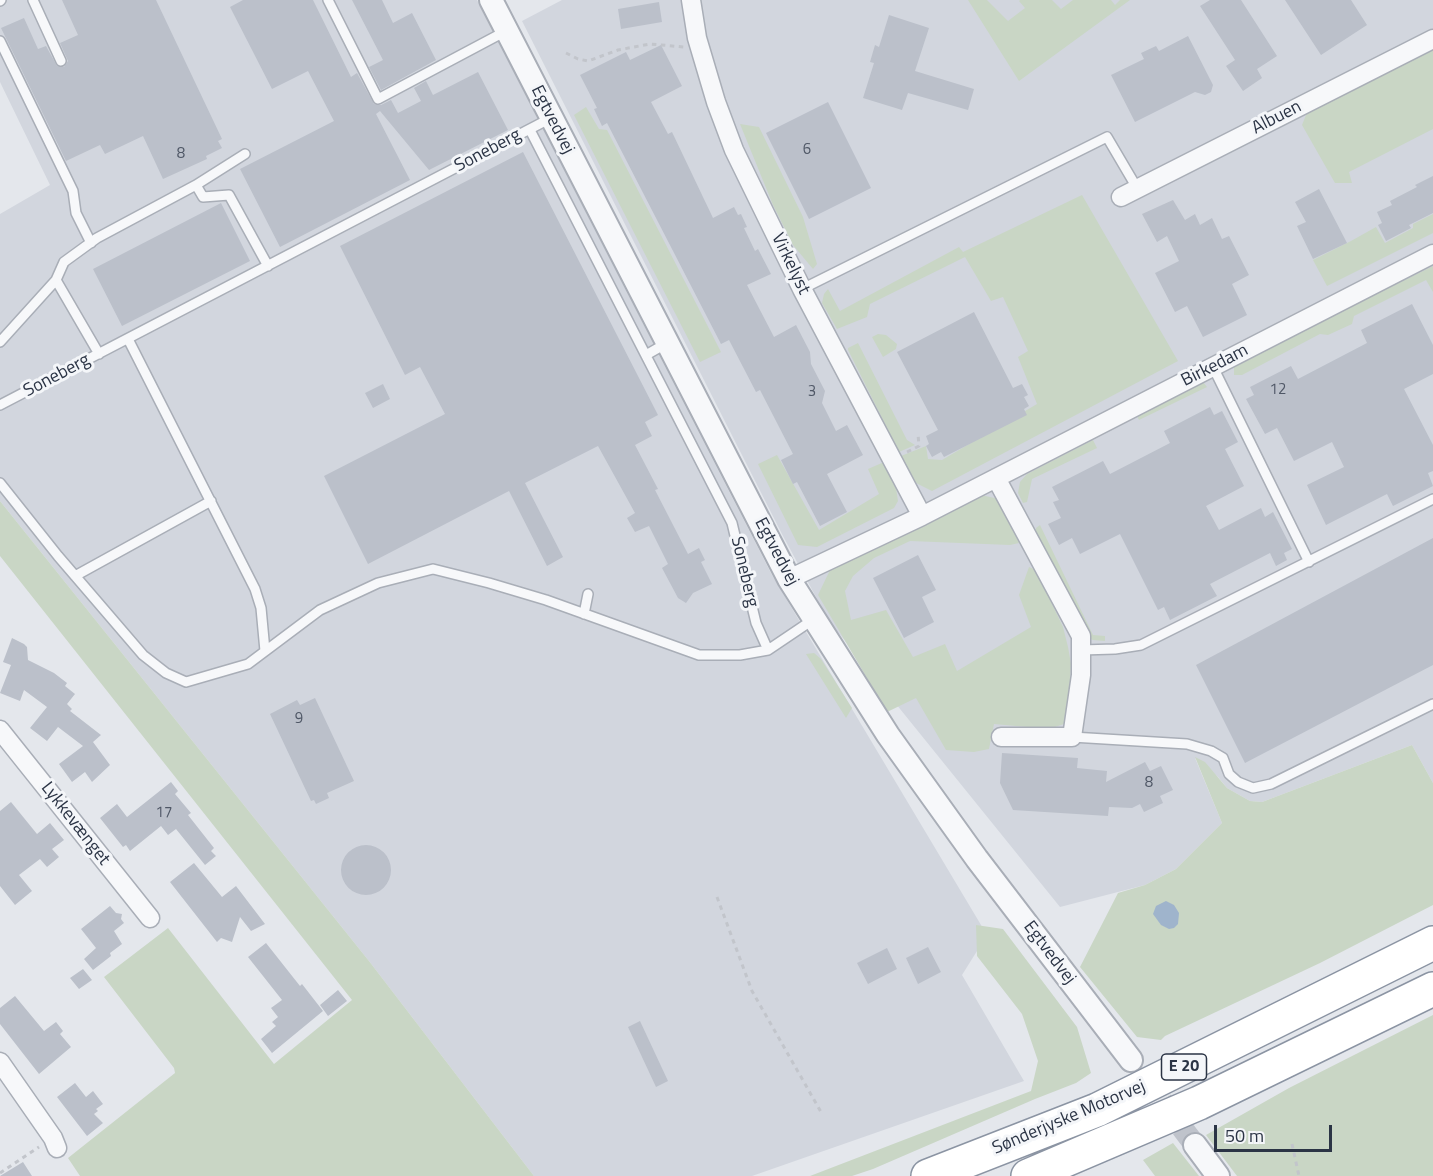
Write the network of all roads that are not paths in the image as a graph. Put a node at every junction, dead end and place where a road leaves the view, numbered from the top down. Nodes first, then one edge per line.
1 (33, 0) edge
2 (328, 0) edge
3 (490, 0) edge
4 (691, 0) edge
5 (506, 31) junction
6 (1433, 39) edge
7 (0, 41) edge
8 (61, 60) dead end
9 (551, 118) junction
10 (530, 130) junction
11 (245, 154) dead end
12 (196, 185) junction
13 (1137, 188) junction
14 (1121, 197) dead end
15 (91, 243) junction
16 (1433, 254) edge
17 (268, 266) junction
18 (56, 280) junction
19 (802, 289) junction
20 (128, 339) junction
21 (0, 342) edge
22 (667, 343) junction
23 (99, 354) junction
24 (646, 355) junction
25 (1213, 367) junction
26 (0, 405) edge
27 (996, 478) junction
28 (0, 483) edge
29 (1433, 499) edge
30 (211, 501) junction
31 (922, 516) junction
32 (1309, 562) junction
33 (75, 576) junction
34 (789, 579) junction
35 (588, 594) dead end
36 (584, 614) junction
37 (814, 619) junction
38 (768, 650) junction
39 (1081, 650) junction
40 (265, 651) junction
41 (1433, 704) edge
42 (0, 730) edge
43 (1001, 737) dead end
44 (1072, 737) junction
45 (150, 918) dead end
46 (1433, 943) edge
47 (1433, 989) edge
48 (1131, 1060) tunnel mouth
49 (0, 1062) edge
50 (55, 1143) road end
51 (1195, 1145) tunnel mouth
52 (928, 1176) edge
53 (1028, 1176) edge
54 (1218, 1176) edge

1 - 8 lane
2 - 5 lane
3 - 5 street, Egtvedvej
4 - 19 street, Virkelyst
5 - 9 street, Egtvedvej
6 - 13 street, Albuen
7 - 15 lane
9 - 10 lane
9 - 22 street, Egtvedvej
10 - 17 lane, Soneberg
10 - 24 lane, Soneberg
11 - 12 lane
12 - 15 lane
12 - 17 lane
13 - 14 street, Albuen
13 - 19 lane
15 - 18 lane
16 - 25 street, Birkedam
17 - 20 lane, Soneberg
18 - 21 lane
18 - 23 lane
19 - 31 street, Virkelyst
20 - 23 lane, Soneberg
20 - 30 lane
22 - 24 lane
22 - 34 street, Egtvedvej
23 - 26 lane, Soneberg
24 - 38 lane, Soneberg
25 - 27 street, Birkedam
25 - 32 lane
27 - 31 street, Birkedam
27 - 39 street
28 - 33 lane
29 - 32 lane
30 - 33 lane
30 - 40 lane
31 - 34 street, Birkedam
32 - 39 lane
33 - 40 lane
34 - 37 street, Egtvedvej
35 - 36 lane
36 - 38 lane
36 - 40 lane
37 - 38 lane
37 - 48 street, Egtvedvej
39 - 44 street
41 - 44 lane
42 - 45 street, Lykkevænget
43 - 44 street
46 - 52 highway, Sønderjyske Motorvej / E 20
47 - 53 highway, Sønderjyske Motorvej / E 20
49 - 50 street
51 - 54 street

